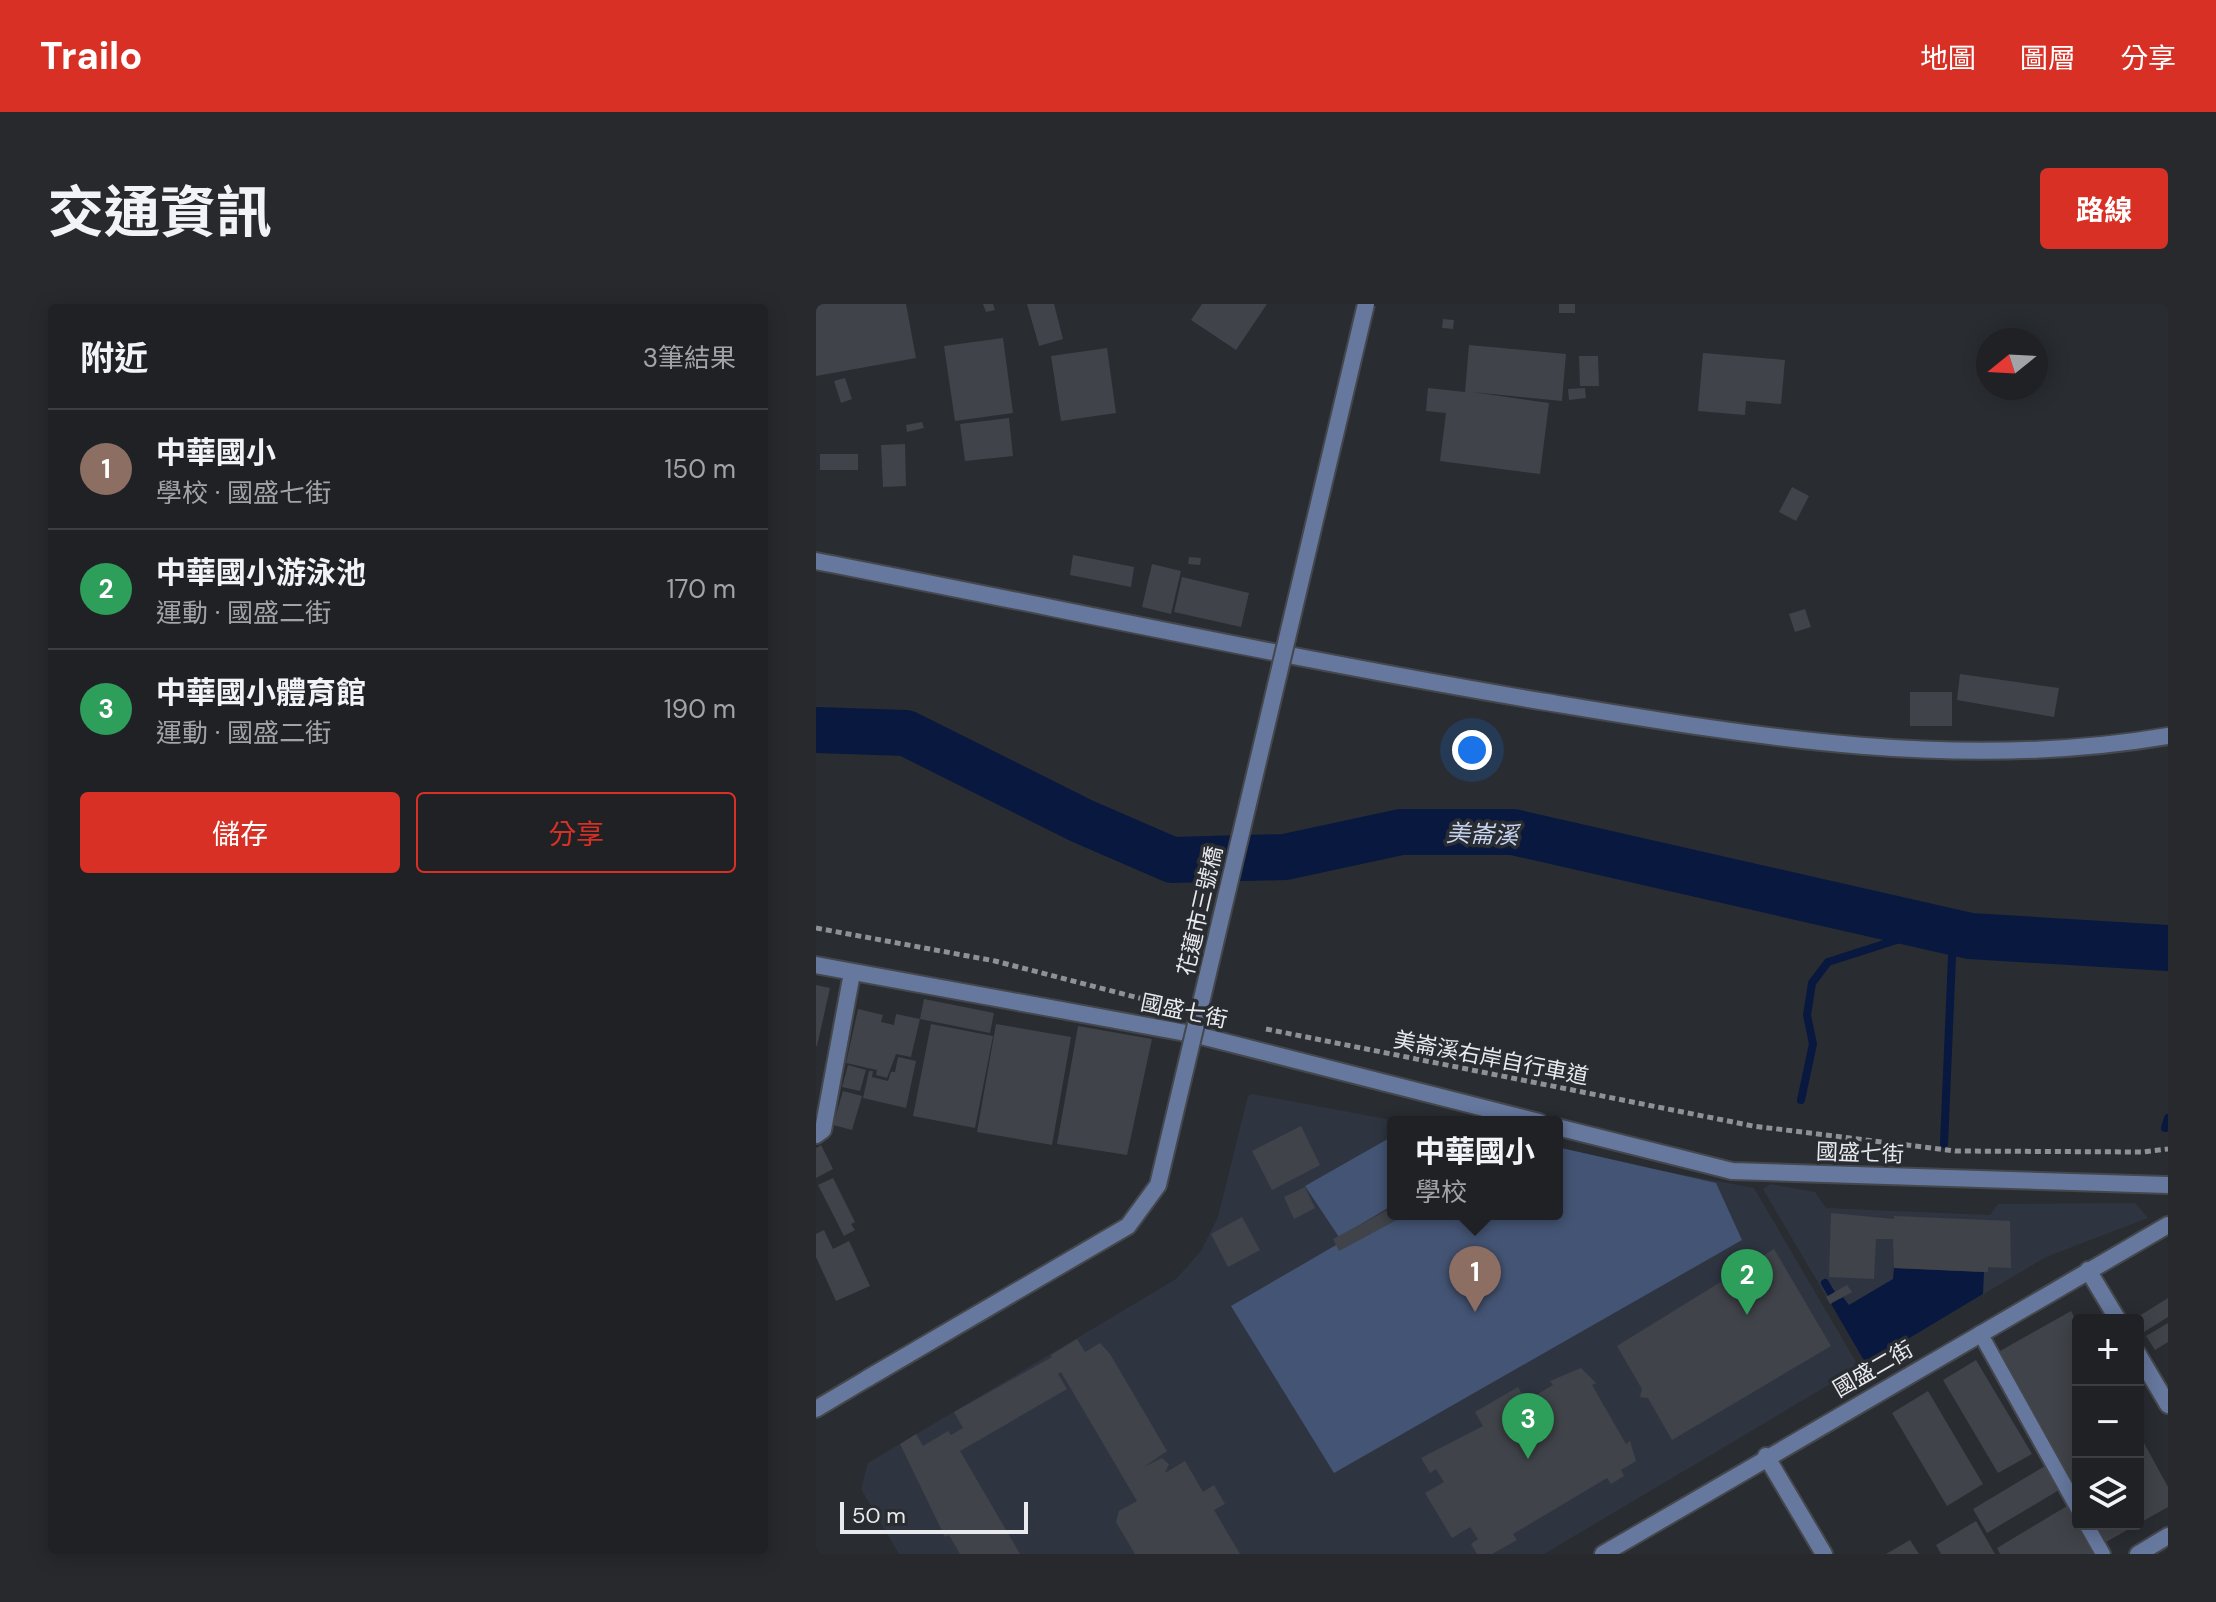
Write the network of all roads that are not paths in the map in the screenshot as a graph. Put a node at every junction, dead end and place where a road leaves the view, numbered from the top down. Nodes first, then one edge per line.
1 (1366, 304) edge
2 (816, 561) edge
3 (2168, 736) edge
4 (816, 965) edge
5 (852, 973) junction
6 (1515, 1116) edge
7 (1563, 1129) edge
8 (816, 1135) edge
9 (2168, 1185) edge
10 (2168, 1225) edge
11 (2088, 1270) junction
12 (2114, 1314) edge
13 (1980, 1333) junction
14 (2144, 1364) edge
15 (2168, 1405) edge
16 (816, 1409) edge
17 (1766, 1456) junction
18 (2072, 1498) edge
19 (2089, 1530) edge
20 (2168, 1536) edge
21 (1603, 1554) edge
22 (1824, 1554) edge
23 (2103, 1554) edge
24 (2138, 1554) edge

1 - 16 street, 花蓮市三號橋, bridge
2 - 3 street
4 - 5 street, 國盛七街
5 - 6 street, 國盛七街
5 - 8 street
7 - 9 street, 國盛七街
10 - 11 street, 國盛二街
11 - 12 street
11 - 13 street, 國盛二街
13 - 17 street, 國盛二街
13 - 18 lane
14 - 15 street
17 - 21 street, 國盛二街
17 - 22 street
19 - 23 lane
20 - 24 street

